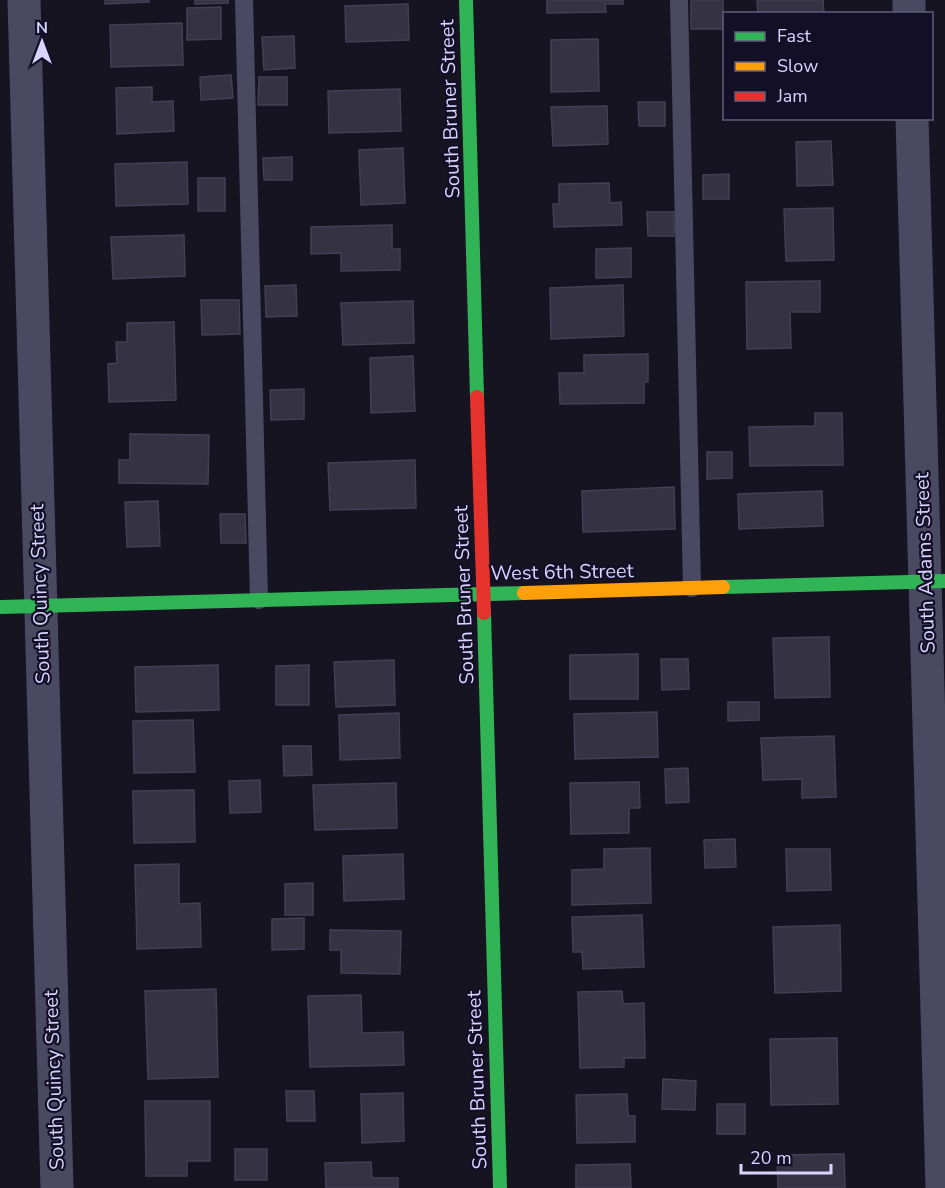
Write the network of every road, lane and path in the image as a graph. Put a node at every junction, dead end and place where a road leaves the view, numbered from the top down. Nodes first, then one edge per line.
1 (24, 0) edge
2 (244, 0) edge
3 (466, 0) edge
4 (679, 0) edge
5 (912, 120) edge
6 (935, 581) edge
7 (692, 588) junction
8 (483, 594) junction
9 (259, 600) junction
10 (40, 606) junction
11 (0, 607) edge
12 (57, 1188) edge
13 (500, 1188) edge
14 (942, 1188) edge

1 - 10 street, South Quincy Street
2 - 9 lane
3 - 8 street, South Bruner Street
4 - 7 lane
5 - 6 street, South Adams Street
6 - 7 street, West 6th Street
6 - 14 street, South Adams Street
7 - 8 street, West 6th Street
8 - 9 street, West 6th Street
8 - 13 street, South Bruner Street
9 - 10 street, West 6th Street
10 - 11 street, West 6th Street
10 - 12 street, South Quincy Street

